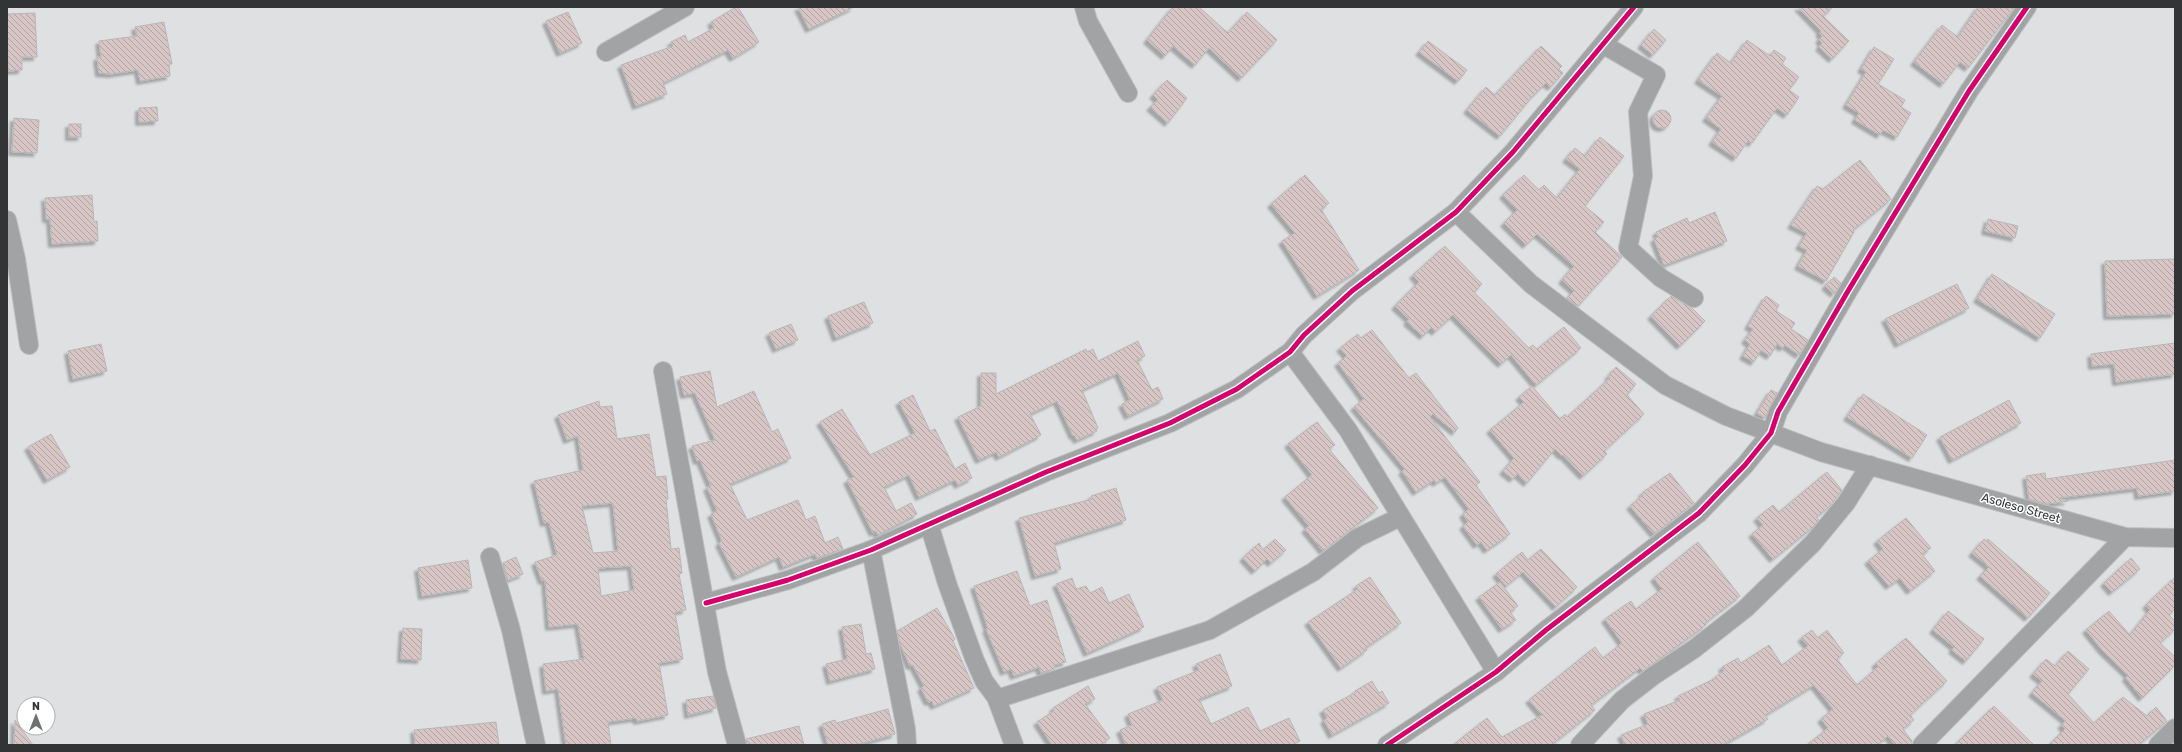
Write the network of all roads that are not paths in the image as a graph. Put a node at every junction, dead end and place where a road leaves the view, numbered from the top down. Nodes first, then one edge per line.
1 (685, 7) edge
2 (1084, 7) edge
3 (1634, 7) edge
4 (2027, 7) edge
5 (1604, 45) junction
6 (606, 52) dead end
7 (1128, 93) dead end
8 (1456, 212) junction
9 (7, 220) edge
10 (1694, 298) dead end
11 (29, 345) dead end
12 (1290, 352) junction
13 (663, 371) dead end
14 (1771, 433) junction
15 (1870, 465) junction
16 (1400, 516) junction
17 (929, 524) junction
18 (2126, 537) junction
19 (2175, 538) edge
20 (871, 550) junction
21 (490, 557) dead end
22 (706, 603) junction
23 (1496, 672) junction
24 (996, 697) junction
25 (2175, 728) edge
26 (536, 745) edge
27 (737, 745) edge
28 (907, 745) edge
29 (1014, 745) edge
30 (1387, 745) edge
31 (1580, 745) edge
32 (1922, 745) edge
33 (2158, 745) edge

1 - 6 street
2 - 7 street
3 - 5 street
4 - 14 street
5 - 8 street
5 - 10 street
8 - 12 street
8 - 14 street, Asoleso Street
9 - 11 street
12 - 16 street
12 - 17 street
13 - 22 street
14 - 15 street, Asoleso Street
14 - 23 street
15 - 18 street, Asoleso Street
15 - 31 street
16 - 23 street
16 - 24 street
17 - 20 street
17 - 24 street
18 - 19 street, Asoleso Street
18 - 32 street
20 - 22 street
20 - 28 street
21 - 26 street
22 - 27 street
23 - 30 street
24 - 29 street
25 - 33 street

